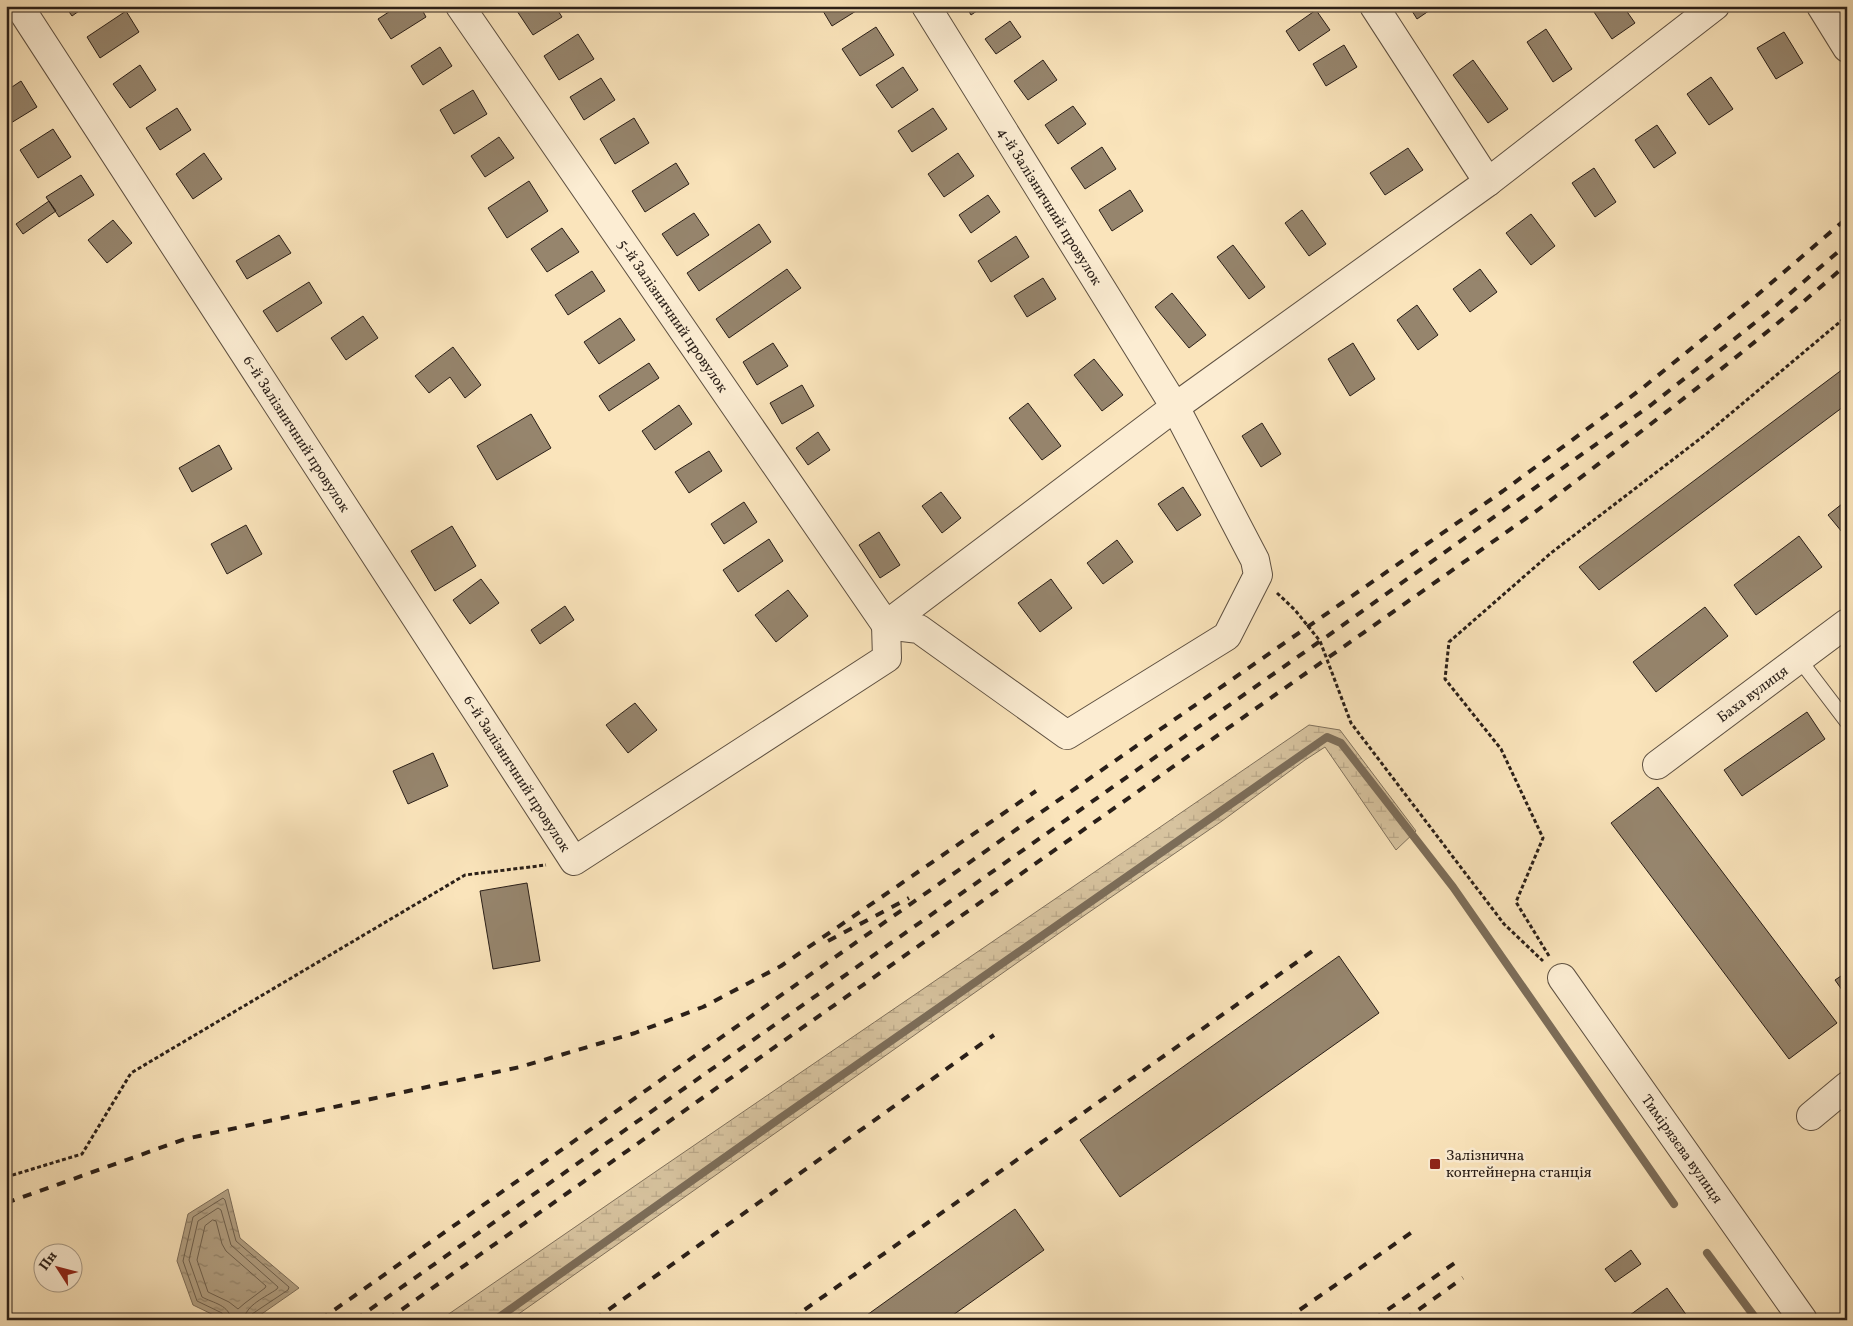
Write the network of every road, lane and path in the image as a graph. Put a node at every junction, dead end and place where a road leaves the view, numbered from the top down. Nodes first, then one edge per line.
1 (19, 6) edge
2 (460, 6) edge
3 (926, 6) edge
4 (1374, 6) edge
5 (1715, 6) edge
6 (1821, 6) edge
7 (1847, 48) edge
8 (1488, 182) junction
9 (1847, 316) edge
10 (1175, 407) junction
11 (1258, 575) junction
12 (1847, 623) edge
13 (886, 625) junction
14 (1799, 659) junction
15 (1847, 722) edge
16 (1657, 765) dead end
17 (574, 861) junction
18 (1562, 978) junction
19 (1847, 1086) edge
20 (1810, 1116) dead end
21 (6, 1177) edge
22 (1803, 1320) edge

1 - 17 street, 6-й Залізничний провулок
2 - 13 street, 5-й Залізничний провулок
3 - 10 street, 4-й Залізничний провулок
4 - 8 street
5 - 8 street
6 - 7 street
8 - 10 street
9 - 18 path
10 - 11 street, 4-й Залізничний провулок
10 - 13 street
11 - 13 street
11 - 18 path
12 - 14 street, Баха вулиця
13 - 17 street
14 - 15 lane
14 - 16 street, Баха вулиця
17 - 21 path
18 - 22 street, Тимірязєва вулиця
19 - 20 street

